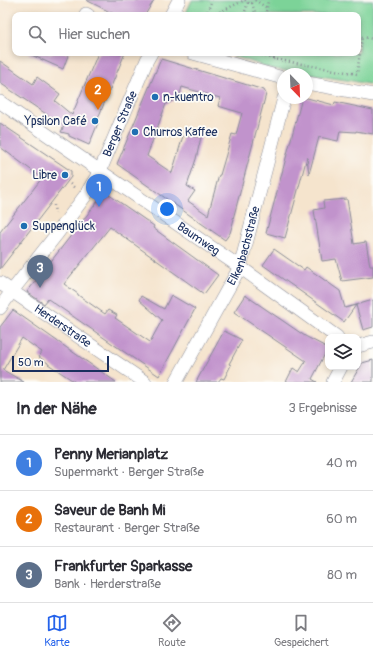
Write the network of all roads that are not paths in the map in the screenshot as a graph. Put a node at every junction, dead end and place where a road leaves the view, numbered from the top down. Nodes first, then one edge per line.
1 (179, 0) edge
2 (173, 12) edge
3 (149, 56) edge
4 (204, 56) edge
5 (277, 76) edge
6 (313, 84) edge
7 (373, 95) edge
8 (0, 102) edge
9 (282, 104) edge
10 (100, 172) junction
11 (240, 267) junction
12 (0, 283) edge
13 (12, 291) junction
14 (0, 308) edge
15 (333, 334) edge
16 (373, 342) edge
17 (361, 345) edge
18 (339, 370) edge
19 (145, 382) edge
20 (176, 382) edge
21 (333, 382) edge

1 - 2 street
3 - 10 street, Berger Straße
4 - 5 street
6 - 7 street
8 - 10 street, Baumweg
9 - 11 street, Elkenbachstraße
10 - 11 street, Baumweg
10 - 13 street, Berger Straße
11 - 15 street, Baumweg
11 - 20 street, Elkenbachstraße
12 - 13 street, Herderstraße
13 - 14 street, Berger Straße
13 - 19 street, Herderstraße
16 - 17 street
18 - 21 street

